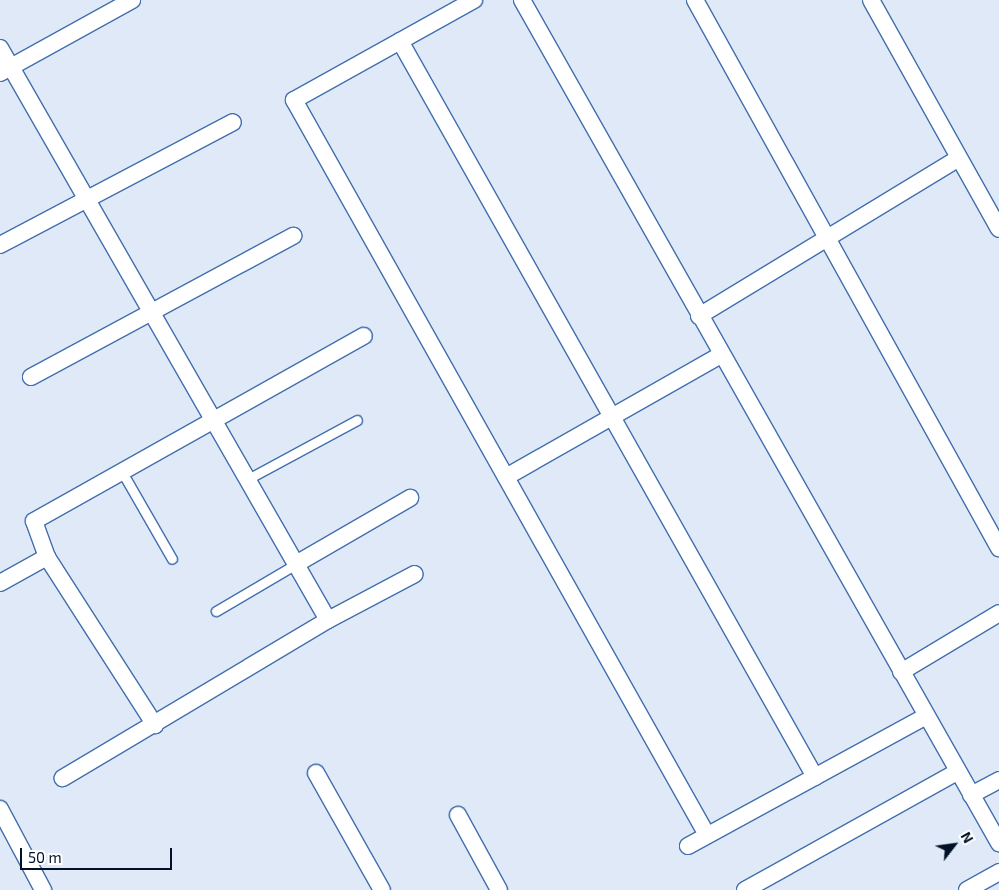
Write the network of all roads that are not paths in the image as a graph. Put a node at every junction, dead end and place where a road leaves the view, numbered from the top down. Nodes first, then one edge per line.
1 (132, 0) edge
2 (474, 0) edge
3 (522, 0) edge
4 (695, 0) edge
5 (871, 0) edge
6 (400, 41) junction
7 (0, 48) edge
8 (5, 70) edge
9 (233, 122) dead end
10 (959, 158) junction
11 (88, 202) junction
12 (999, 229) edge
13 (293, 236) dead end
14 (827, 238) junction
15 (0, 245) edge
16 (152, 316) junction
17 (699, 316) junction
18 (364, 336) dead end
19 (721, 355) junction
20 (31, 377) dead end
21 (612, 417) junction
22 (357, 420) dead end
23 (212, 421) junction
24 (122, 472) junction
25 (506, 477) junction
26 (246, 480) junction
27 (410, 498) dead end
28 (999, 548) edge
29 (47, 557) junction
30 (172, 559) dead end
31 (296, 564) junction
32 (415, 574) dead end
33 (0, 583) edge
34 (216, 610) dead end
35 (999, 613) edge
36 (328, 620) junction
37 (901, 672) junction
38 (926, 716) junction
39 (155, 724) junction
40 (957, 772) junction
41 (316, 773) dead end
42 (815, 777) junction
43 (63, 778) dead end
44 (999, 780) edge
45 (971, 795) junction
46 (0, 809) edge
47 (458, 815) dead end
48 (707, 836) junction
49 (999, 843) edge
50 (688, 846) dead end
51 (999, 872) edge
52 (43, 890) edge
53 (382, 890) edge
54 (499, 890) edge
55 (745, 890) edge
56 (967, 890) edge

1 - 8 street
2 - 6 street
3 - 17 street
4 - 14 street
5 - 10 street
6 - 21 street
6 - 25 street
7 - 8 street
8 - 11 street
9 - 11 street
10 - 12 street
10 - 14 street
11 - 15 street
11 - 16 street
13 - 16 street
14 - 17 street
14 - 28 street
16 - 20 street
16 - 23 street
17 - 19 street
18 - 23 street
19 - 21 street
19 - 37 street
21 - 25 street
21 - 42 street
22 - 26 lane
23 - 24 street
23 - 26 street
24 - 29 street
24 - 30 lane
25 - 48 street
26 - 31 street
27 - 31 street
29 - 33 street
29 - 39 street
31 - 34 lane
31 - 36 street
32 - 36 street
35 - 37 street
36 - 39 street
37 - 38 street
38 - 40 street
38 - 42 street
39 - 43 street
40 - 45 street
40 - 55 street
41 - 53 street
42 - 48 street
44 - 45 street
45 - 49 street
46 - 52 street
47 - 54 street
48 - 50 street
51 - 56 street

